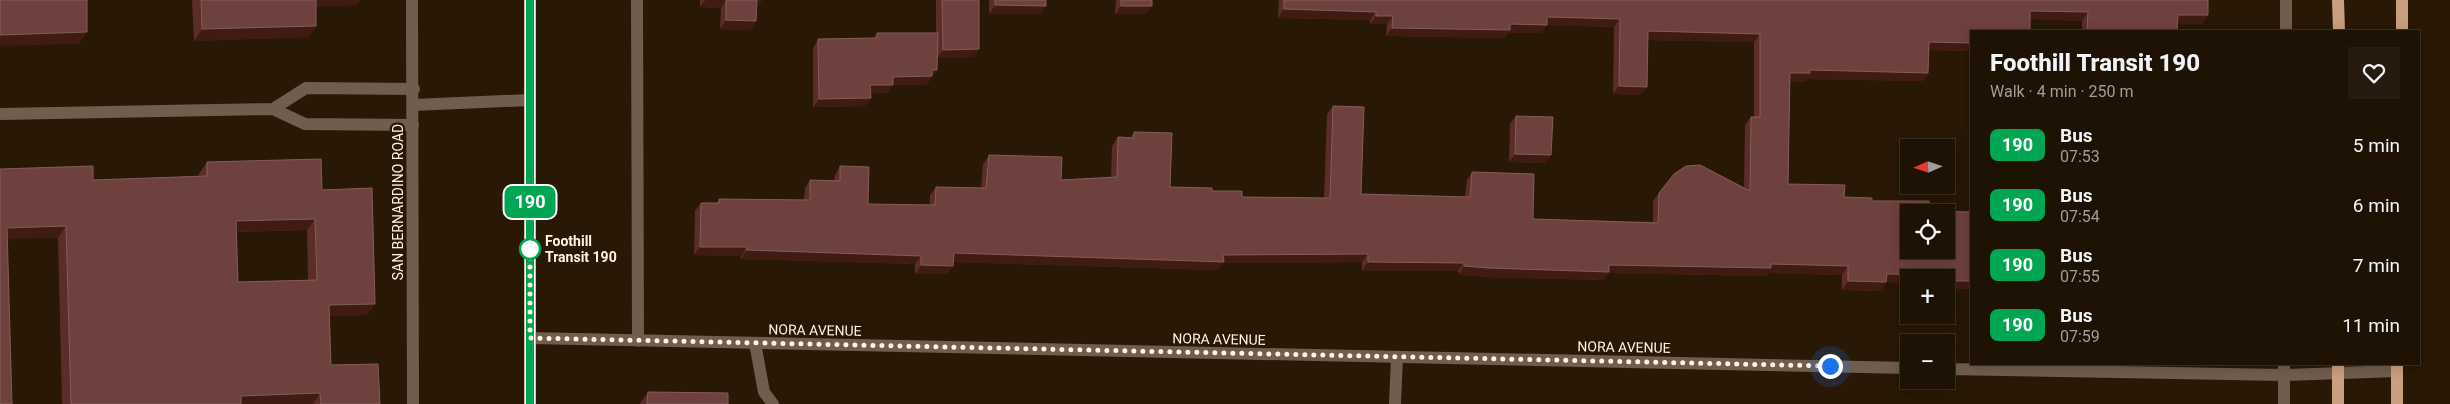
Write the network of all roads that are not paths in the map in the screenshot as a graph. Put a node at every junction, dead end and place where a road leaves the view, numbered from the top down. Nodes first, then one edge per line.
1 (412, 0) edge
2 (530, 0) edge
3 (637, 0) edge
4 (2286, 0) edge
5 (2338, 0) edge
6 (2402, 0) edge
7 (2286, 30) edge
8 (2339, 30) edge
9 (2402, 30) edge
10 (414, 89) junction
11 (530, 100) junction
12 (413, 104) junction
13 (273, 109) junction
14 (0, 114) edge
15 (413, 125) junction
16 (530, 338) junction
17 (638, 341) junction
18 (755, 344) junction
19 (1396, 358) junction
20 (1900, 368) edge
21 (2338, 368) edge
22 (2397, 368) edge
23 (1955, 369) edge
24 (2284, 370) edge
25 (413, 404) edge
26 (530, 404) edge
27 (773, 404) edge
28 (1395, 404) edge
29 (2284, 404) edge
30 (2338, 404) edge
31 (2397, 404) edge

1 - 10 street, SAN BERNARDINO ROAD
2 - 11 main road
3 - 17 street
4 - 7 street
5 - 8 main road
6 - 9 main road
10 - 12 street, SAN BERNARDINO ROAD
10 - 13 street
11 - 12 street
11 - 16 main road
12 - 15 street, SAN BERNARDINO ROAD
13 - 14 street
13 - 15 street
15 - 25 street, SAN BERNARDINO ROAD
16 - 17 street, NORA AVENUE
16 - 26 main road
17 - 18 street, NORA AVENUE
18 - 19 street, NORA AVENUE
18 - 27 street
19 - 20 street, NORA AVENUE
19 - 28 street
21 - 22 street
21 - 24 street
21 - 30 main road
22 - 31 main road
23 - 24 street
24 - 29 street

